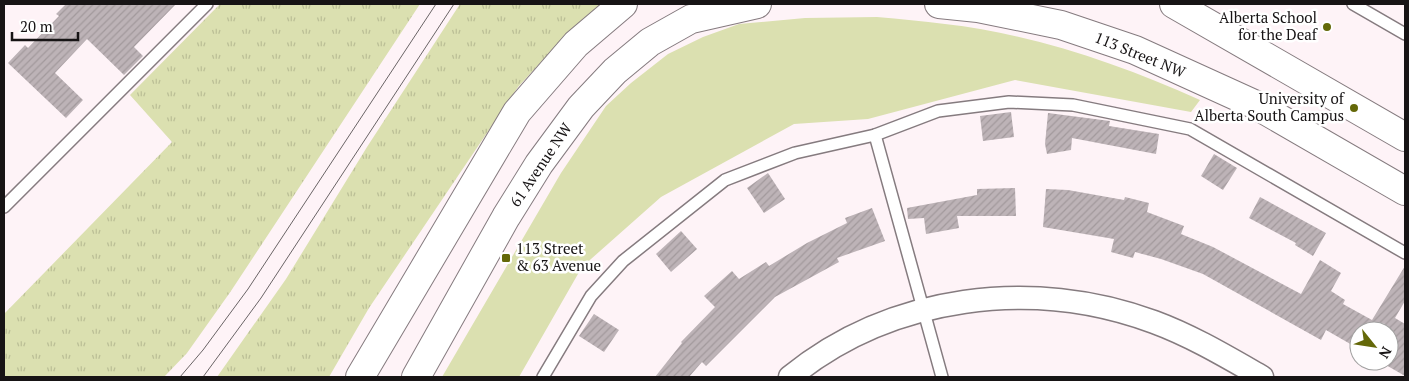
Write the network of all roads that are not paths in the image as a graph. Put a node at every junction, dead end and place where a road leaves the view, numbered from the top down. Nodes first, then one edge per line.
1 (207, 4) edge
2 (623, 4) edge
3 (755, 4) edge
4 (939, 4) edge
5 (1174, 4) edge
6 (1353, 4) edge
7 (723, 8) edge
8 (1405, 34) edge
9 (874, 135) junction
10 (1405, 137) edge
11 (1405, 191) edge
12 (4, 207) edge
13 (1405, 253) edge
14 (924, 310) junction
15 (360, 377) edge
16 (416, 377) edge
17 (543, 377) edge
18 (790, 377) edge
19 (942, 377) edge
20 (1262, 377) edge

1 - 12 lane
2 - 15 main road
3 - 7 main road
4 - 11 main road, 113 Street NW
5 - 10 main road
6 - 8 lane
7 - 16 main road, 61 Avenue NW
9 - 13 lane
9 - 14 lane
9 - 17 lane
14 - 18 street
14 - 19 lane
14 - 20 street

